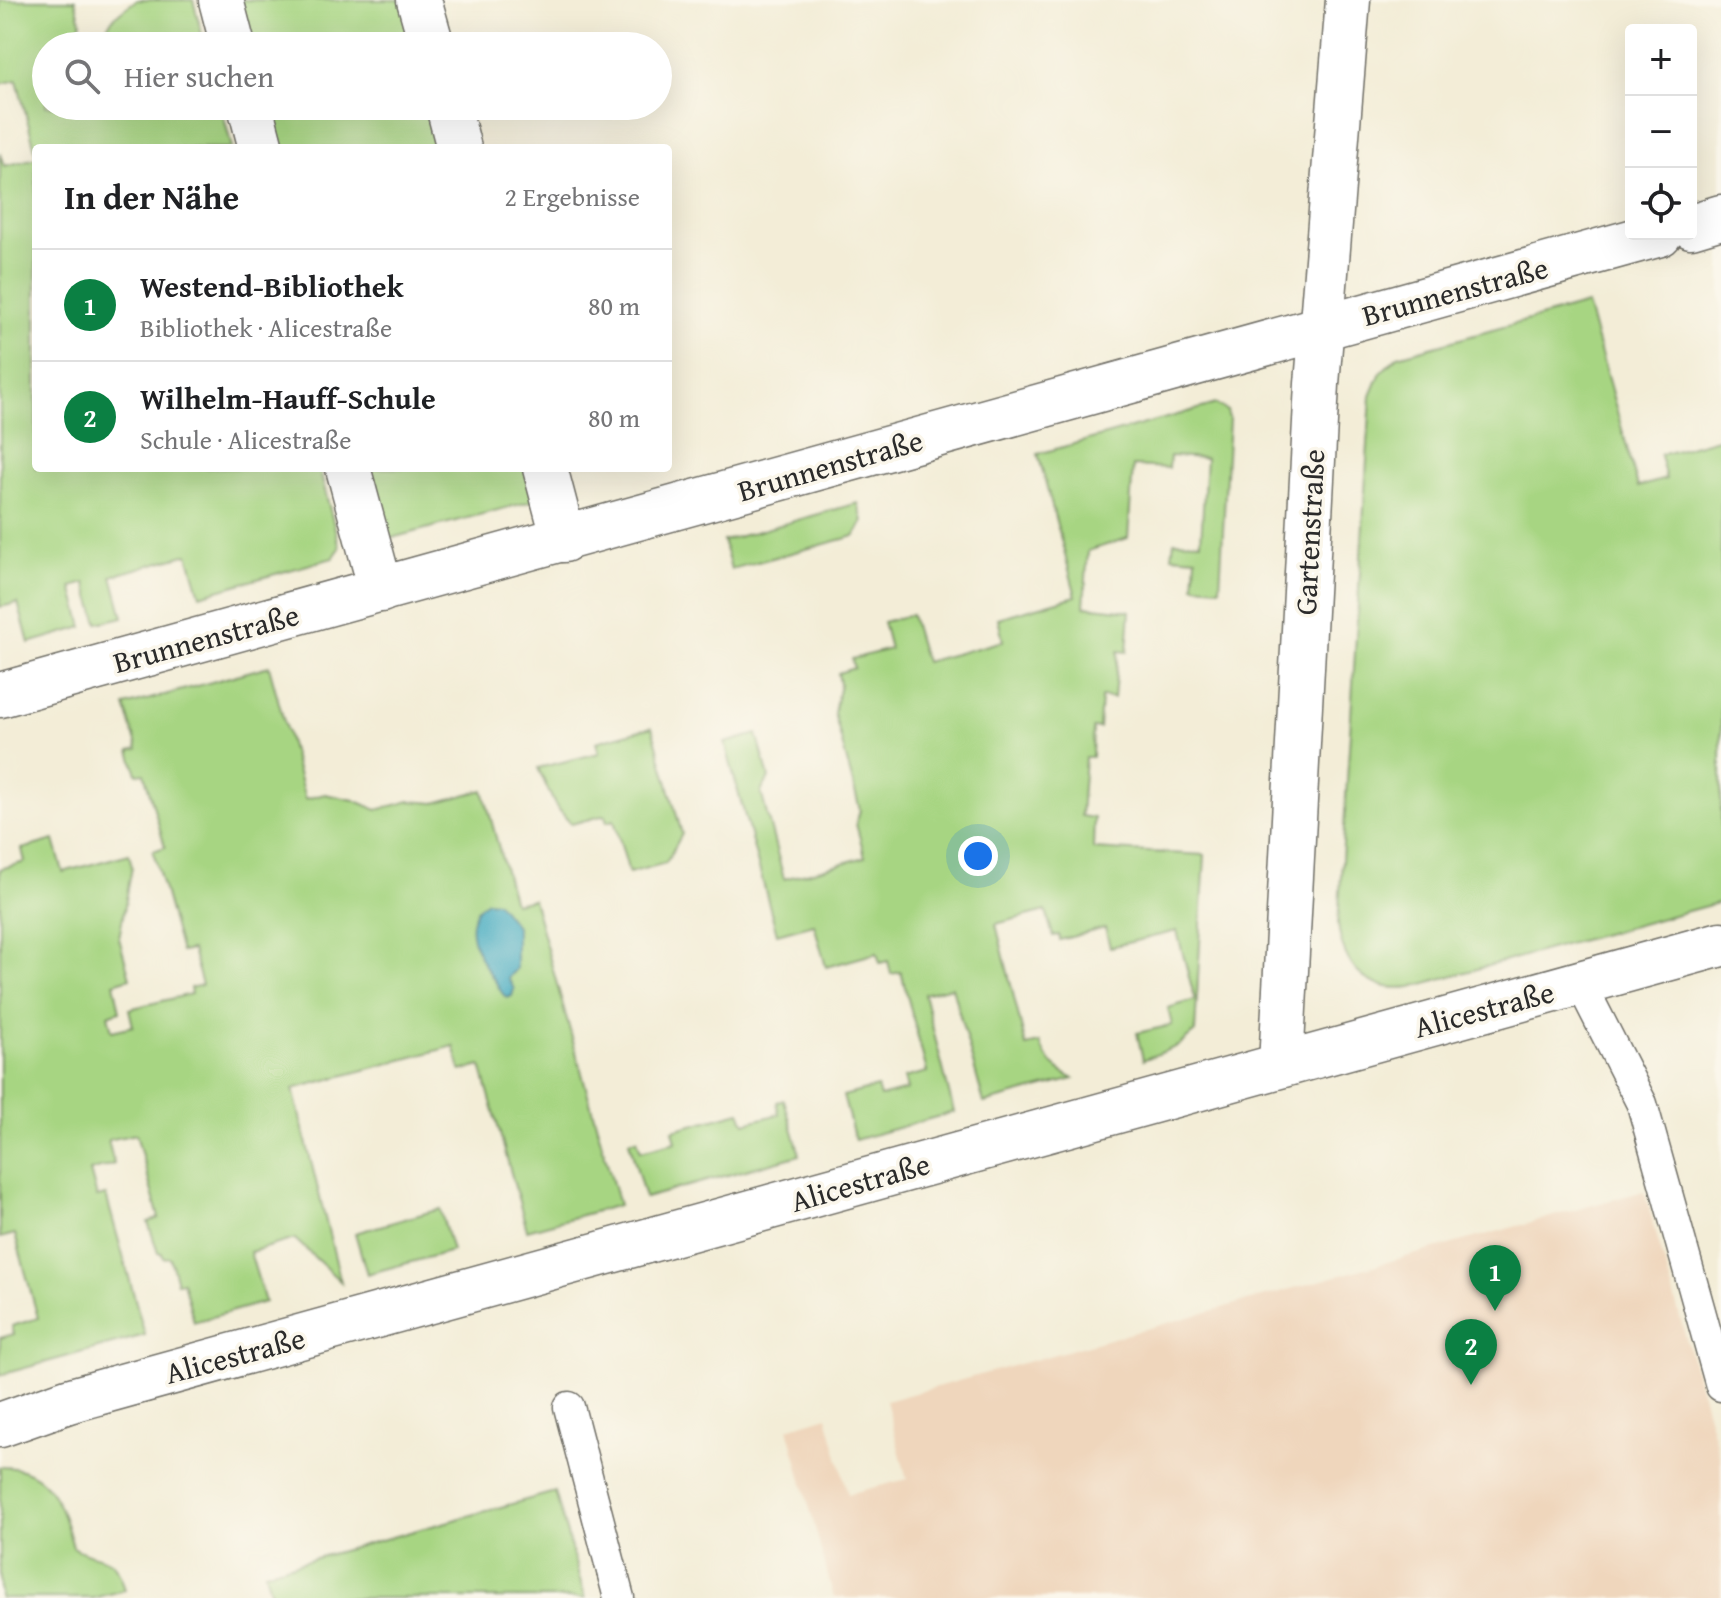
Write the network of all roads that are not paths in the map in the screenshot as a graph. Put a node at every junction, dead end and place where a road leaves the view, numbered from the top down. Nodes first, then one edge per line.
1 (221, 0) edge
2 (419, 0) edge
3 (1348, 0) edge
4 (229, 32) edge
5 (428, 32) edge
6 (254, 120) edge
7 (452, 120) edge
8 (260, 144) edge
9 (458, 144) edge
10 (1721, 217) edge
11 (1697, 224) edge
12 (1638, 240) edge
13 (1321, 328) junction
14 (349, 472) edge
15 (546, 472) edge
16 (564, 540) junction
17 (381, 590) junction
18 (0, 695) edge
19 (1721, 944) edge
20 (1580, 982) junction
21 (1281, 1065) junction
22 (1721, 1386) edge
23 (569, 1407) dead end
24 (0, 1425) edge
25 (619, 1598) edge

1 - 4 street
2 - 5 street
3 - 13 street, Gartenstraße
6 - 8 street
7 - 9 street
10 - 11 street
12 - 13 street, Brunnenstraße
13 - 16 street, Brunnenstraße
13 - 21 street, Gartenstraße
14 - 17 street
15 - 16 street
16 - 17 street, Brunnenstraße
17 - 18 street, Brunnenstraße
19 - 20 street, Alicestraße
20 - 21 street, Alicestraße
20 - 22 lane
21 - 24 street, Alicestraße
23 - 25 lane

